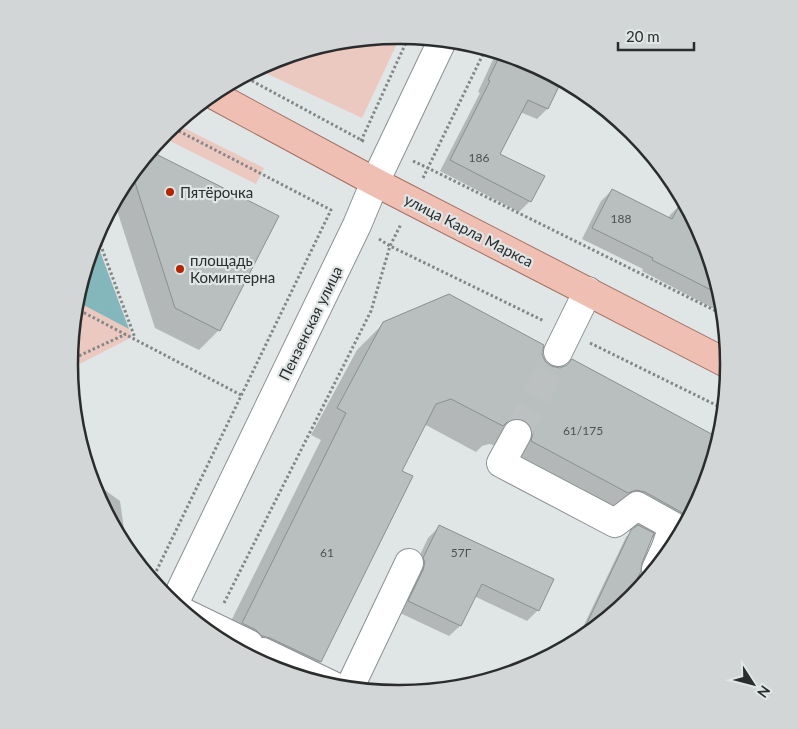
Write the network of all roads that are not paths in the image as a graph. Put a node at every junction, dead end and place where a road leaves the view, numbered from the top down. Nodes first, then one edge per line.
1 (440, 46) edge
2 (220, 98) edge
3 (375, 182) junction
4 (588, 291) junction
5 (563, 342) tunnel mouth
6 (720, 360) edge
7 (517, 434) tunnel mouth
8 (670, 536) edge
9 (409, 563) dead end
10 (178, 596) edge
11 (221, 631) edge
12 (290, 666) edge
13 (352, 682) edge

1 - 3 street, Пензенская улица
2 - 3 main road, улица Карла Маркса
3 - 4 main road, улица Карла Маркса
3 - 10 street, Пензенская улица
4 - 5 street
4 - 6 main road, улица Карла Маркса
7 - 8 street
9 - 13 street
11 - 12 street

